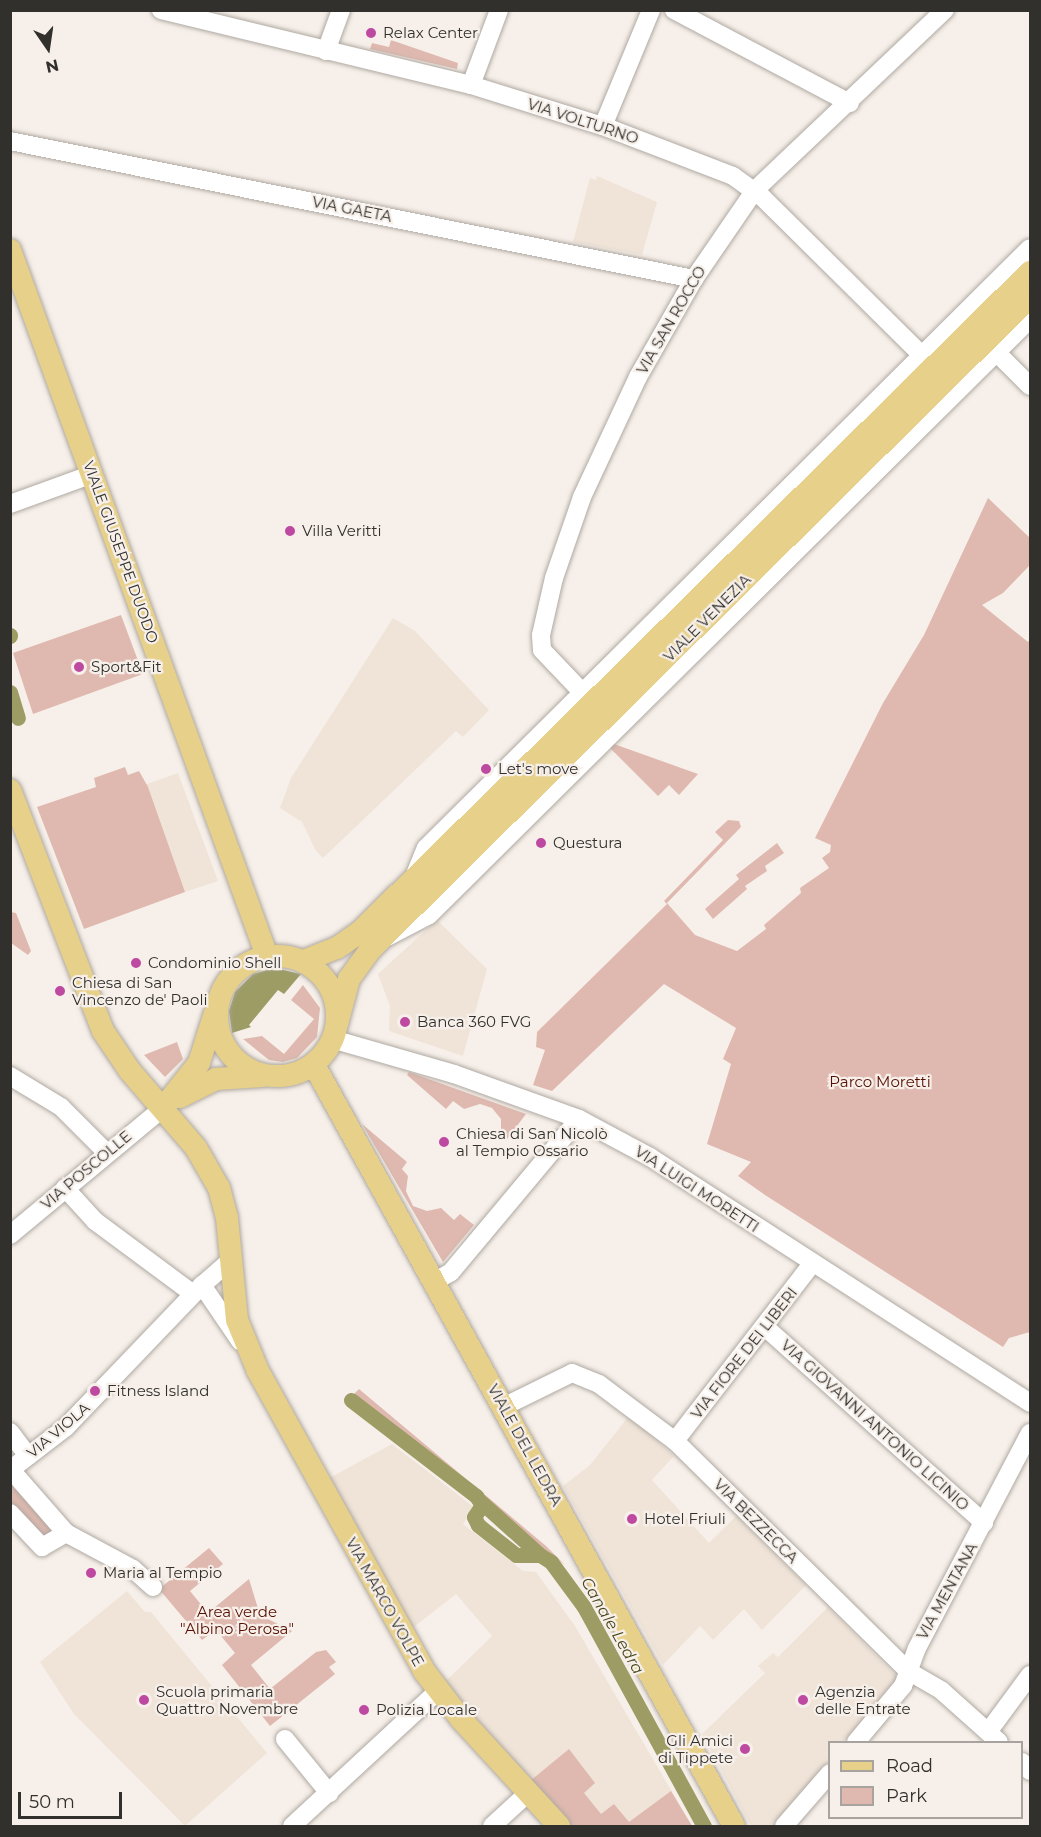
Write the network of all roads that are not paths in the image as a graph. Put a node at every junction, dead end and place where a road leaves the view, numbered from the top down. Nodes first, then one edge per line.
1 (161, 10) edge
2 (341, 10) edge
3 (498, 10) edge
4 (651, 10) edge
5 (674, 10) edge
6 (945, 10) edge
7 (326, 51) junction
8 (471, 85) junction
9 (850, 103) junction
10 (603, 126) junction
11 (10, 141) edge
12 (755, 190) junction
13 (1030, 248) edge
14 (10, 250) edge
15 (1030, 272) edge
16 (694, 279) junction
17 (1030, 297) edge
18 (1030, 319) edge
19 (991, 347) junction
20 (928, 361) junction
21 (1030, 386) edge
22 (93, 474) junction
23 (10, 504) edge
24 (582, 692) junction
25 (10, 790) edge
26 (414, 878) junction
27 (267, 956) junction
28 (304, 961) junction
29 (219, 997) junction
30 (335, 1032) junction
31 (314, 1065) junction
32 (10, 1076) edge
33 (276, 1076) junction
34 (164, 1107) junction
35 (579, 1119) junction
36 (106, 1152) junction
37 (65, 1188) junction
38 (10, 1235) edge
39 (231, 1260) junction
40 (812, 1264) junction
41 (435, 1281) junction
42 (197, 1289) junction
43 (765, 1327) junction
44 (248, 1350) junction
45 (1030, 1403) edge
46 (503, 1407) junction
47 (10, 1432) edge
48 (1030, 1433) edge
49 (675, 1441) junction
50 (28, 1456) junction
51 (11, 1470) edge
52 (10, 1513) edge
53 (984, 1523) junction
54 (66, 1533) junction
55 (153, 1587) dead end
56 (908, 1671) junction
57 (1030, 1675) edge
58 (438, 1691) junction
59 (993, 1737) edge
60 (285, 1739) dead end
61 (858, 1741) edge
62 (828, 1775) edge
63 (528, 1792) junction
64 (329, 1793) junction
65 (292, 1827) edge
66 (492, 1827) edge
67 (560, 1827) edge
68 (734, 1827) edge
69 (784, 1827) edge

1 - 7 street, VIA VOLTURNO
2 - 7 street
3 - 8 street
4 - 10 street
5 - 9 street
6 - 9 street, VIA SAN ROCCO
7 - 8 street, VIA VOLTURNO
8 - 10 street, VIA VOLTURNO
9 - 12 street, VIA SAN ROCCO
10 - 12 street, VIA VOLTURNO
11 - 16 street, VIA GAETA
12 - 16 street, VIA SAN ROCCO
12 - 20 street, VIA VOLTURNO
13 - 20 street, VIALE VENEZIA
14 - 22 main road, VIALE GIUSEPPE DUODO
15 - 20 main road, VIALE VENEZIA
16 - 24 street, VIA SAN ROCCO
17 - 19 main road, VIALE VENEZIA
18 - 19 street, VIALE VENEZIA
19 - 21 street
19 - 30 main road, VIALE VENEZIA
20 - 24 street, VIALE VENEZIA
20 - 26 main road, VIALE VENEZIA
22 - 23 street
22 - 27 main road, VIALE GIUSEPPE DUODO
24 - 26 street, VIALE VENEZIA
25 - 34 main road, VIA MARCO VOLPE
26 - 28 main road, VIALE VENEZIA
27 - 28 main road
27 - 29 main road
28 - 30 main road
29 - 33 main road
29 - 34 main road
30 - 31 main road
30 - 35 street, VIA LUIGI MORETTI
31 - 33 main road
31 - 41 main road, VIALE DEL LEDRA
32 - 36 street
33 - 34 main road
34 - 36 street, VIA POSCOLLE
34 - 39 main road, VIA MARCO VOLPE
35 - 40 street, VIA LUIGI MORETTI
35 - 41 street
36 - 37 street, VIA POSCOLLE
37 - 38 street, VIA POSCOLLE
37 - 42 street, VIA MARCO VOLPE
39 - 42 street
39 - 44 main road, VIA MARCO VOLPE
40 - 43 street, VIA FIORE DEI LIBERI
40 - 45 street, VIA LUIGI MORETTI
41 - 46 main road, VIALE DEL LEDRA
42 - 44 street, VIA MARCO VOLPE
42 - 50 street, VIA VIOLA
43 - 49 street, VIA FIORE DEI LIBERI
43 - 53 street, VIA GIOVANNI ANTONIO LICINIO
44 - 58 main road, VIA MARCO VOLPE
46 - 49 street, VIA BEZZECCA
46 - 68 main road, VIALE DEL LEDRA
47 - 50 street
48 - 53 street, VIA MENTANA
49 - 56 street, VIA BEZZECCA
50 - 51 street, VIA VIOLA
51 - 54 street
52 - 54 street
53 - 56 street, VIA MENTANA
54 - 55 street
56 - 59 street, VIA BEZZECCA
56 - 61 street, VIA MENTANA
57 - 59 street, VIA BEZZECCA
58 - 63 main road, VIA MARCO VOLPE
58 - 64 street
60 - 64 street
62 - 69 street
63 - 66 street
63 - 67 main road, VIA MARCO VOLPE
64 - 65 street

